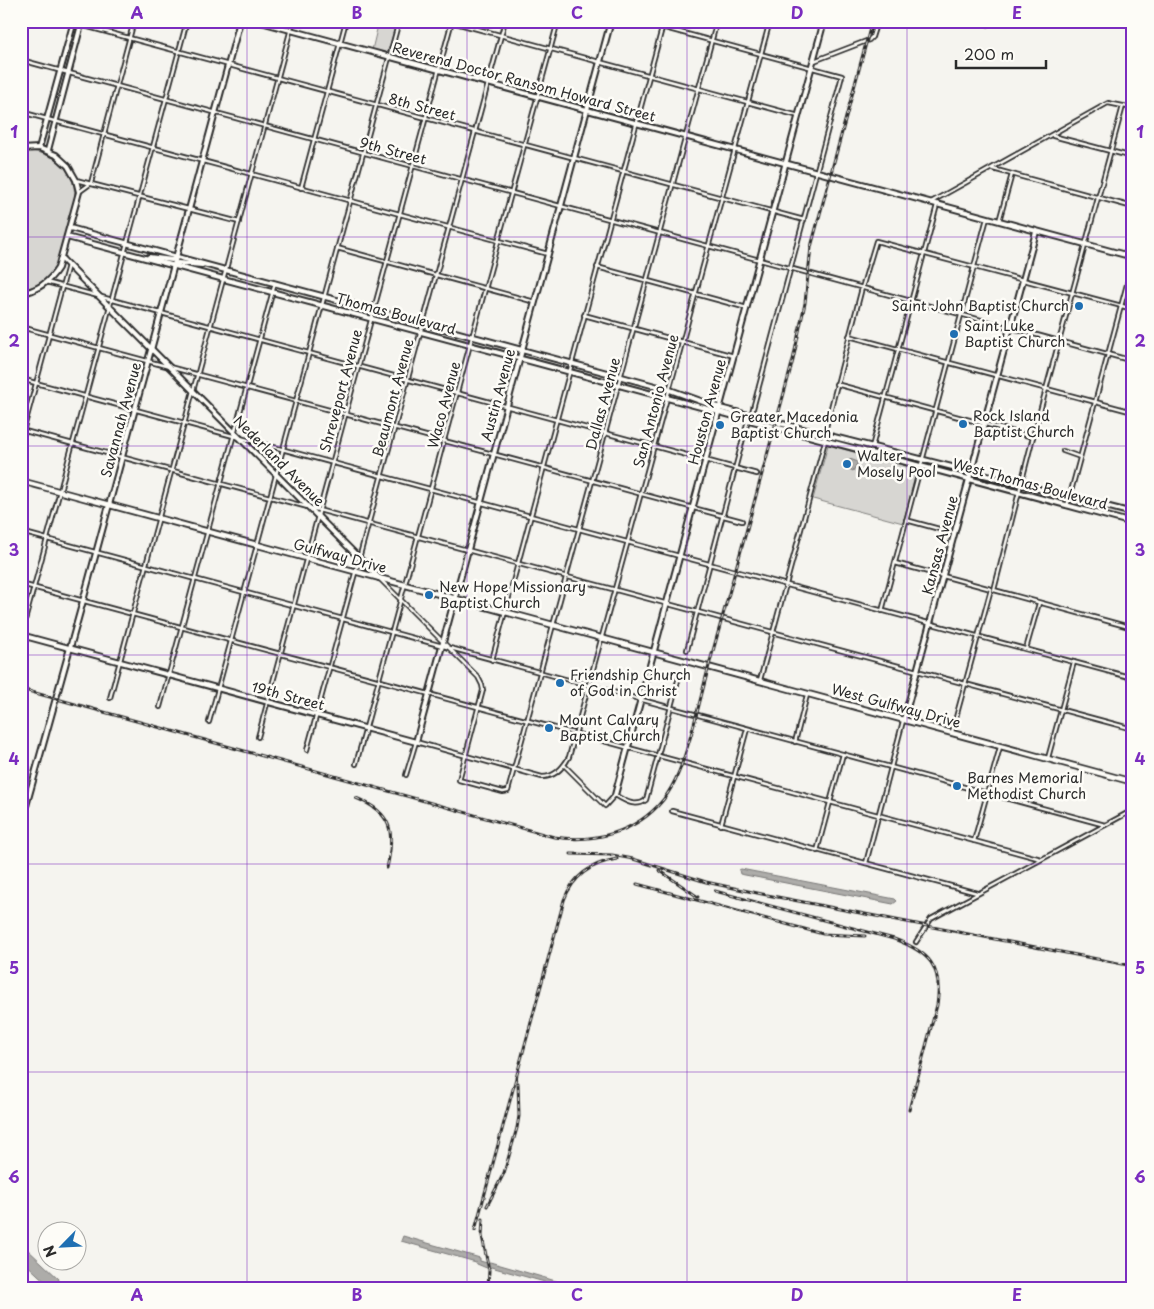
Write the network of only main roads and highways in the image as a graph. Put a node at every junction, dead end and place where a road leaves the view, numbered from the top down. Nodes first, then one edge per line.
1 (21, 481) edge
2 (654, 652) joint
3 (1133, 782) edge

1 - 2 main road, Gulfway Drive
2 - 3 main road, West Gulfway Drive

